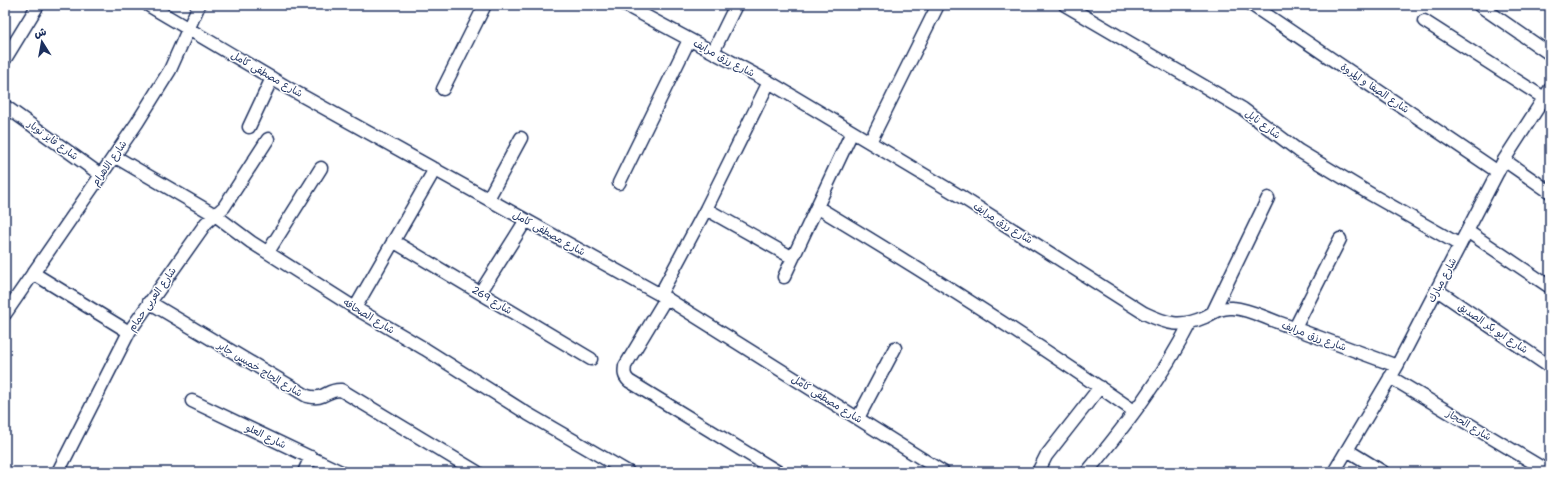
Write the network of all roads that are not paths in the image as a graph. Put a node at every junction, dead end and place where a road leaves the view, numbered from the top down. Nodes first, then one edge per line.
1 (38, 5) edge
2 (148, 5) edge
3 (199, 5) edge
4 (485, 5) edge
5 (625, 5) edge
6 (736, 5) edge
7 (938, 5) edge
8 (1065, 5) edge
9 (1252, 5) edge
10 (1479, 5) edge
11 (1424, 21) dead end
12 (189, 28) junction
13 (689, 40) junction
14 (712, 52) junction
15 (1550, 54) edge
16 (5, 59) edge
17 (272, 78) junction
18 (769, 82) junction
19 (443, 89) dead end
20 (1548, 94) edge
21 (5, 106) edge
22 (249, 127) dead end
23 (852, 132) junction
24 (521, 138) dead end
25 (268, 139) dead end
26 (870, 142) junction
27 (114, 156) junction
28 (1504, 160) junction
29 (321, 168) dead end
30 (435, 169) junction
31 (1498, 172) junction
32 (101, 175) junction
33 (619, 183) dead end
34 (1550, 192) edge
35 (1268, 198) dead end
36 (488, 199) junction
37 (817, 207) junction
38 (706, 209) junction
39 (215, 214) junction
40 (526, 220) junction
41 (1467, 231) junction
42 (1340, 239) dead end
43 (393, 241) junction
44 (1460, 244) junction
45 (268, 252) junction
46 (793, 258) junction
47 (33, 273) junction
48 (784, 277) dead end
49 (1550, 287) edge
50 (1437, 290) junction
51 (480, 293) junction
52 (663, 296) junction
53 (149, 302) junction
54 (7, 307) edge
55 (355, 308) junction
56 (1213, 312) junction
57 (1190, 322) junction
58 (1295, 328) junction
59 (129, 332) junction
60 (895, 348) dead end
61 (591, 359) dead end
62 (1397, 366) junction
63 (1550, 367) edge
64 (1390, 377) junction
65 (1100, 387) junction
66 (192, 401) dead end
67 (1134, 411) junction
68 (858, 418) junction
69 (1347, 450) junction
70 (311, 457) junction
71 (58, 472) edge
72 (304, 472) edge
73 (341, 472) edge
74 (477, 472) edge
75 (628, 472) edge
76 (778, 472) edge
77 (943, 472) edge
78 (1038, 472) edge
79 (1087, 472) edge
80 (1334, 472) edge
81 (1384, 472) edge
82 (1549, 472) edge

1 - 16 street
2 - 12 street, شارع مصطفى كامل
3 - 12 street, شارع الاهرام
4 - 19 street
5 - 13 street, شارع رزق مرايف
6 - 14 street
7 - 26 street
8 - 44 street, شارع نايل
9 - 31 street, شارع الصفا و المروة
10 - 15 street
11 - 20 street
12 - 17 street, شارع مصطفى كامل
12 - 27 street, شارع الاهرام
13 - 14 street, شارع رزق مرايف
13 - 33 street
14 - 18 street, شارع رزق مرايف
17 - 22 street
17 - 30 street, شارع مصطفى كامل
18 - 23 street, شارع رزق مرايف
18 - 38 street
20 - 28 street, شارع مبارك
21 - 32 street, شارع فايز نوبار
23 - 26 street, شارع رزق مرايف
23 - 37 street
24 - 36 street
25 - 39 street, شارع العربى حمام
26 - 57 street, شارع رزق مرايف
27 - 32 street, شارع الاهرام
27 - 39 street, شارع الصحافه
28 - 31 street, شارع مبارك
28 - 34 street
29 - 45 street
30 - 36 street, شارع مصطفى كامل
30 - 43 street
31 - 41 street, شارع مبارك
32 - 47 street, شارع الاهرام
35 - 56 street
36 - 40 street, شارع مصطفى كامل
37 - 46 street
37 - 65 street
38 - 46 street
38 - 52 street
39 - 45 street, شارع الصحافه
39 - 53 street, شارع العربى حمام
40 - 51 street
40 - 52 street, شارع مصطفى كامل
41 - 44 street, شارع مبارك
41 - 49 street
42 - 58 street
43 - 51 street, شارع 269
43 - 55 street
44 - 50 street, شارع مبارك
45 - 55 street, شارع الصحافه
46 - 48 street
47 - 54 street, شارع الاهرام
47 - 59 street
50 - 62 street, شارع مبارك
50 - 63 street, شارع ابو بكر الصديق
51 - 61 street, شارع 269
52 - 68 street, شارع مصطفى كامل
52 - 76 street
53 - 59 street, شارع العربى حمام
53 - 74 street, شارع الحاج خميس جابر
55 - 75 street, شارع الصحافه
56 - 57 street, شارع رزق مرايف
56 - 58 street, شارع رزق مرايف
57 - 67 street
58 - 62 street, شارع رزق مرايف
59 - 71 street, شارع العربى حمام
60 - 68 street
62 - 64 street, شارع مبارك
64 - 69 street, شارع مبارك
64 - 82 street, شارع الحجاز
65 - 67 street
65 - 78 street
66 - 70 street, شارع العلو
67 - 79 street
68 - 77 street, شارع مصطفى كامل
69 - 80 street, شارع مبارك
69 - 81 street
70 - 72 street
70 - 73 street, شارع العلو

